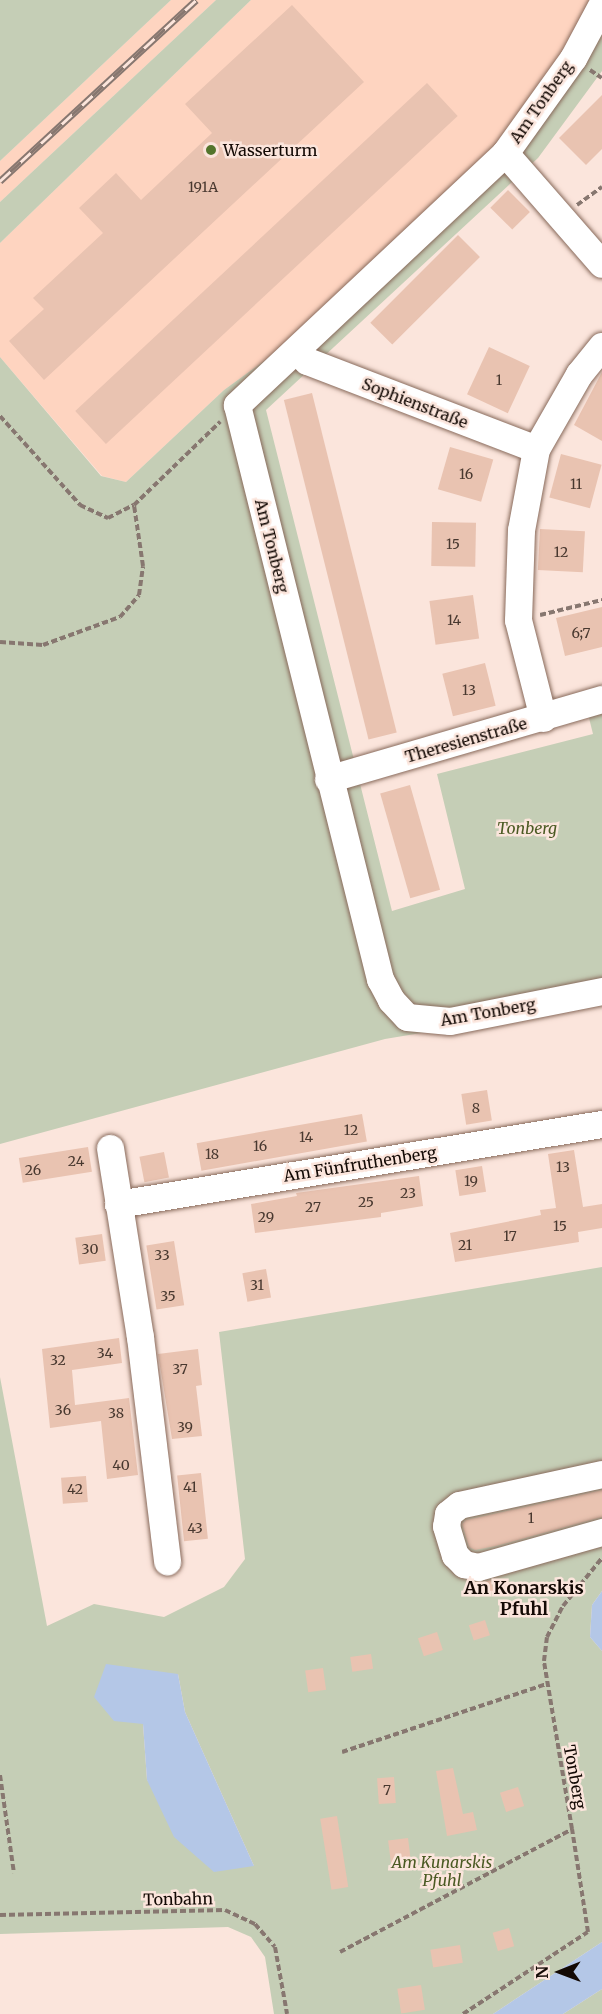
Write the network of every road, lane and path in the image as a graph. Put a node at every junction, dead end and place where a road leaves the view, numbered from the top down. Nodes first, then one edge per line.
1 (602, 4) edge
2 (505, 153) junction
3 (602, 187) edge
4 (562, 216) junction
5 (602, 264) edge
6 (602, 346) edge
7 (297, 351) junction
8 (237, 405) junction
9 (0, 416) edge
10 (536, 449) junction
11 (134, 505) junction
12 (602, 600) edge
13 (518, 621) junction
14 (0, 642) edge
15 (602, 699) edge
16 (543, 718) junction
17 (328, 778) junction
18 (602, 991) edge
19 (602, 1124) edge
20 (110, 1148) dead end
21 (118, 1204) junction
22 (602, 1474) edge
23 (602, 1532) edge
24 (602, 1558) edge
25 (167, 1561) dead end
26 (546, 1684) junction
27 (342, 1752) dead end
28 (0, 1774) edge
29 (572, 1829) junction
30 (14, 1873) dead end
31 (0, 1915) edge
32 (340, 1952) dead end
33 (287, 2014) edge
34 (463, 2014) edge

1 - 2 street, Am Tonberg
2 - 4 street
2 - 7 street, Am Tonberg
3 - 4 path
4 - 5 street
6 - 10 street
7 - 8 street, Am Tonberg
7 - 10 street, Sophienstraße
8 - 11 path
8 - 17 street, Am Tonberg
9 - 11 path
10 - 13 street
11 - 14 path
12 - 13 path
13 - 16 street
15 - 16 street, Theresienstraße
16 - 17 street, Theresienstraße
17 - 18 street, Am Tonberg
19 - 21 street, Am Fünfruthenberg
20 - 21 street
21 - 25 street
22 - 23 street
24 - 26 path, Tonberg
26 - 27 path
26 - 29 path, Tonberg
28 - 30 path
29 - 32 path, Tonberg
29 - 34 path
31 - 33 path, Tonbahn

